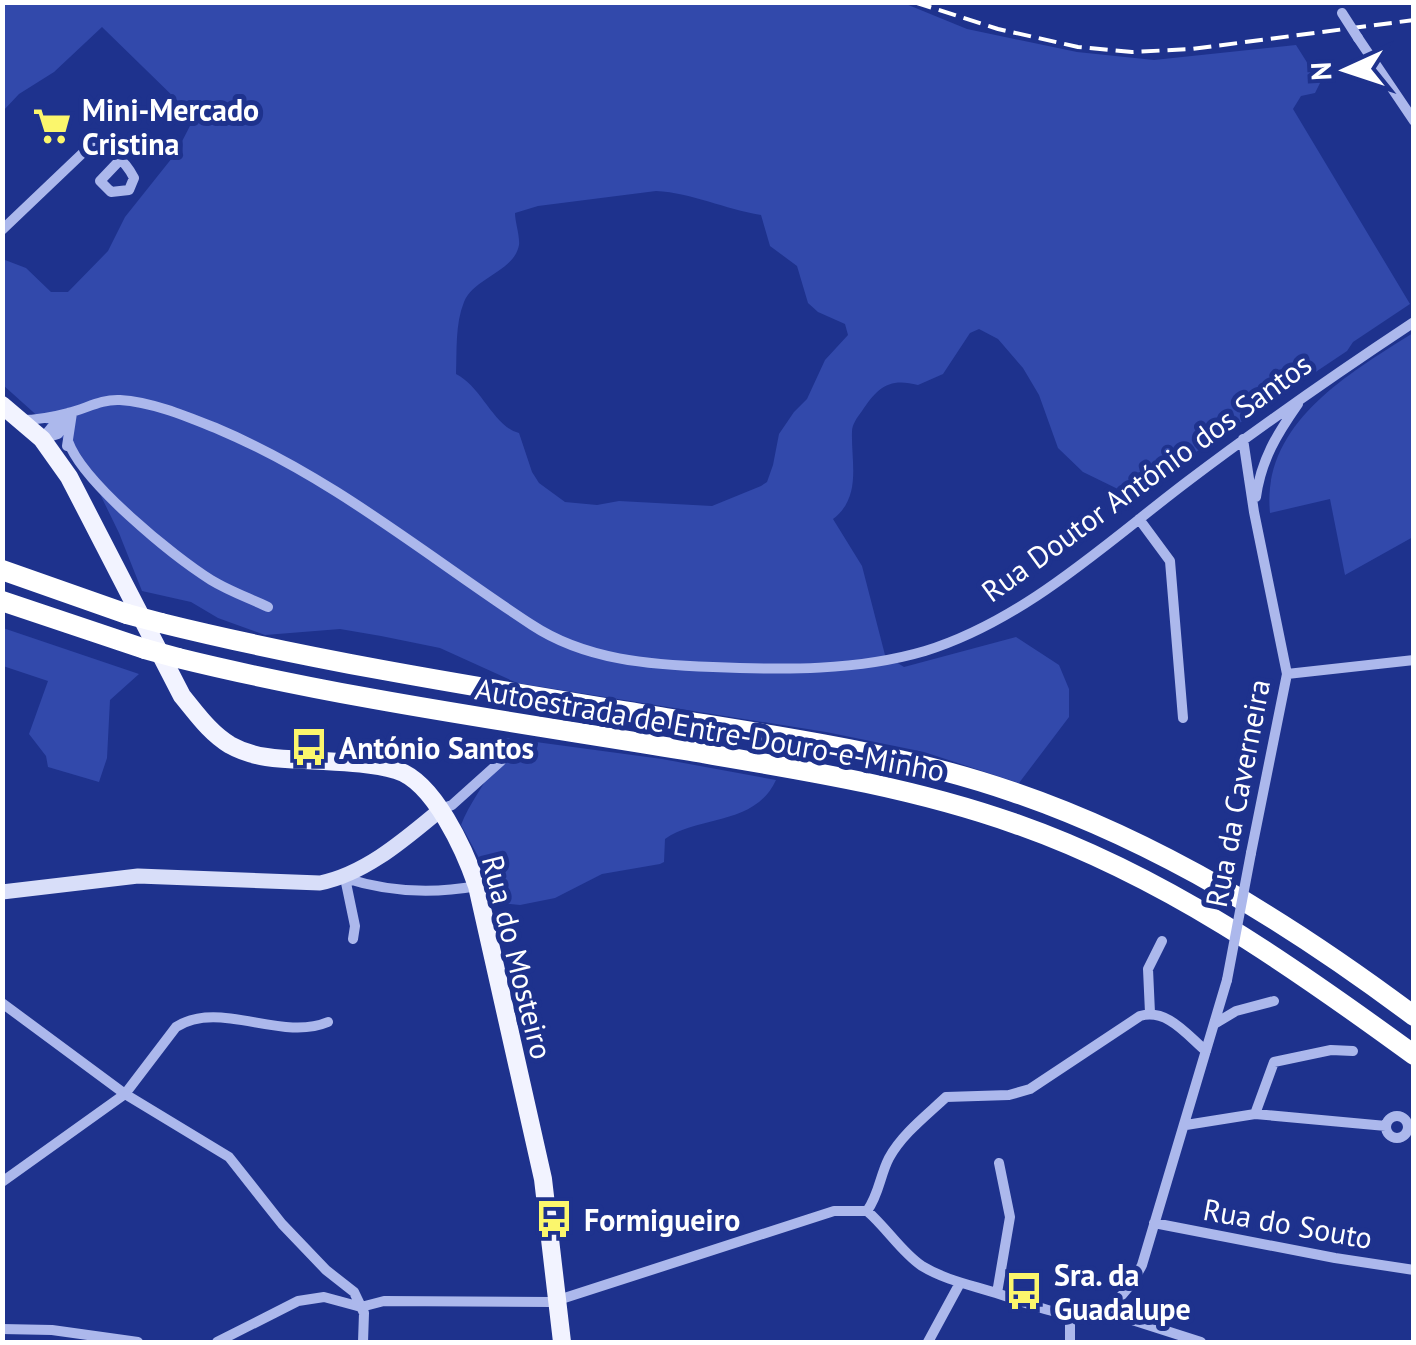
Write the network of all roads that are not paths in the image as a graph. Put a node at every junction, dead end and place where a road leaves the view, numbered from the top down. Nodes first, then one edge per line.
1 (1335, 2) edge
2 (1414, 121) edge
3 (120, 160) dead end
4 (2, 230) edge
5 (1414, 322) edge
6 (1303, 397) junction
7 (2, 405) edge
8 (67, 414) junction
9 (20, 420) junction
10 (1243, 439) junction
11 (42, 440) junction
12 (68, 441) junction
13 (70, 476) junction
14 (1254, 512) junction
15 (1139, 518) junction
16 (2, 570) edge
17 (2, 601) edge
18 (268, 607) dead end
19 (1414, 660) edge
20 (1287, 674) junction
21 (1184, 718) dead end
22 (501, 761) dead end
23 (439, 811) junction
24 (346, 878) junction
25 (477, 886) junction
26 (2, 892) edge
27 (353, 939) dead end
28 (1162, 941) dead end
29 (1274, 1001) dead end
30 (2, 1004) edge
31 (1150, 1013) junction
32 (1414, 1016) edge
33 (328, 1022) dead end
34 (1215, 1024) junction
35 (1353, 1051) dead end
36 (1206, 1052) junction
37 (1414, 1055) edge
38 (125, 1094) junction
39 (1255, 1114) junction
40 (1186, 1124) junction
41 (1386, 1126) dead end
42 (999, 1163) dead end
43 (2, 1182) edge
44 (867, 1211) junction
45 (1154, 1223) junction
46 (1414, 1270) edge
47 (960, 1283) junction
48 (997, 1293) junction
49 (559, 1300) junction
50 (362, 1306) junction
51 (1104, 1311) junction
52 (1070, 1316) junction
53 (2, 1328) edge
54 (138, 1342) edge
55 (217, 1342) edge
56 (363, 1342) edge
57 (562, 1342) edge
58 (928, 1342) edge
59 (1070, 1342) edge
60 (1200, 1342) edge

1 - 2 street, bridge
3 - 4 street
5 - 6 street, Rua Doutor António dos Santos
6 - 10 street, Rua Doutor António dos Santos
6 - 14 street, Rua da Caverneira
7 - 9 main road, Rua do Mosteiro
8 - 9 street, Rua Doutor António dos Santos
8 - 11 street
8 - 12 street
8 - 15 street, Rua Doutor António dos Santos
9 - 11 main road, Rua do Mosteiro
10 - 14 street, Rua da Caverneira
10 - 15 street, Rua Doutor António dos Santos
11 - 13 main road, Rua do Mosteiro
12 - 13 street
12 - 18 street
13 - 23 main road, Rua do Mosteiro
14 - 20 street, Rua da Caverneira
15 - 21 street
16 - 32 highway, Autoestrada de Entre-Douro-e-Minho, bridge
17 - 37 highway, Autoestrada de Entre-Douro-e-Minho, bridge
19 - 20 street
20 - 34 street, Rua da Caverneira, bridge
22 - 23 street
23 - 24 street
23 - 25 main road, Rua do Mosteiro
24 - 25 street
24 - 26 street
24 - 27 street
25 - 49 main road, Rua do Mosteiro
28 - 31 street
29 - 34 street
30 - 38 street
31 - 36 street
31 - 44 street
33 - 38 street
34 - 36 street, Rua da Caverneira
35 - 39 street
36 - 40 street, Rua da Caverneira
38 - 43 street
38 - 50 street
39 - 40 street
39 - 41 street
40 - 45 street, Rua da Caverneira
42 - 48 street
44 - 47 street
44 - 49 street
45 - 46 street, Rua do Souto
45 - 51 street, Rua da Caverneira
47 - 48 street
47 - 58 street
48 - 52 street
49 - 50 street
49 - 57 main road, Rua do Mosteiro
50 - 55 street
50 - 56 street
51 - 52 street
51 - 60 street
52 - 59 street
53 - 54 street

